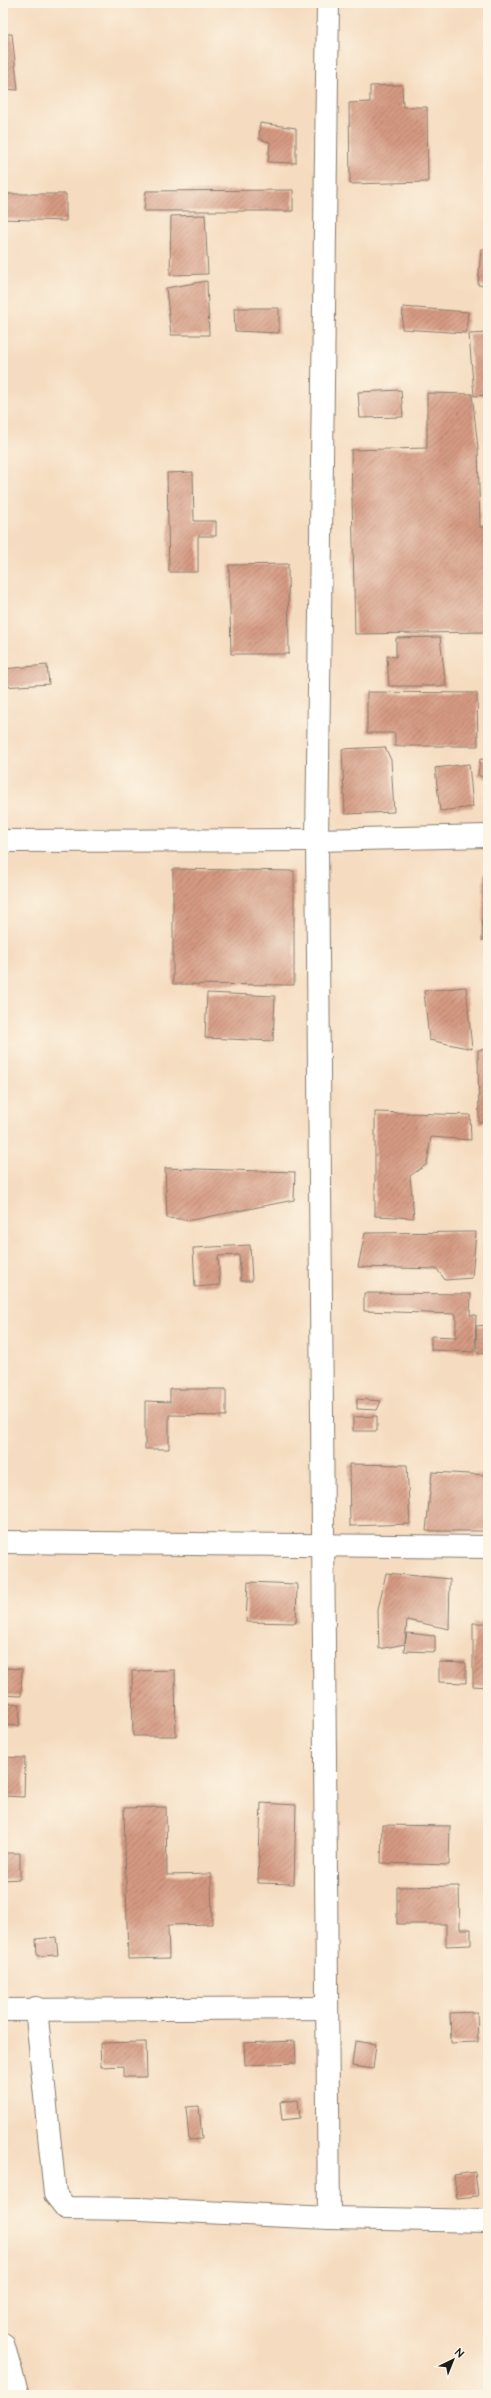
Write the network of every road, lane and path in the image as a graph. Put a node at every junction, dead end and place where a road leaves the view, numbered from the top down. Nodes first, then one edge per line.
1 (328, 3) edge
2 (488, 836) edge
3 (317, 840) junction
4 (3, 841) edge
5 (3, 1542) edge
6 (323, 1545) junction
7 (488, 1547) edge
8 (36, 2008) junction
9 (327, 2008) junction
10 (3, 2010) edge
11 (329, 2218) junction
12 (488, 2221) edge
13 (3, 2344) edge
14 (18, 2395) edge

1 - 3 street
2 - 3 street
3 - 4 street
3 - 6 street
5 - 6 street
6 - 7 street
6 - 9 street
8 - 9 street
8 - 10 street
8 - 11 street
9 - 11 street
11 - 12 street
13 - 14 street

